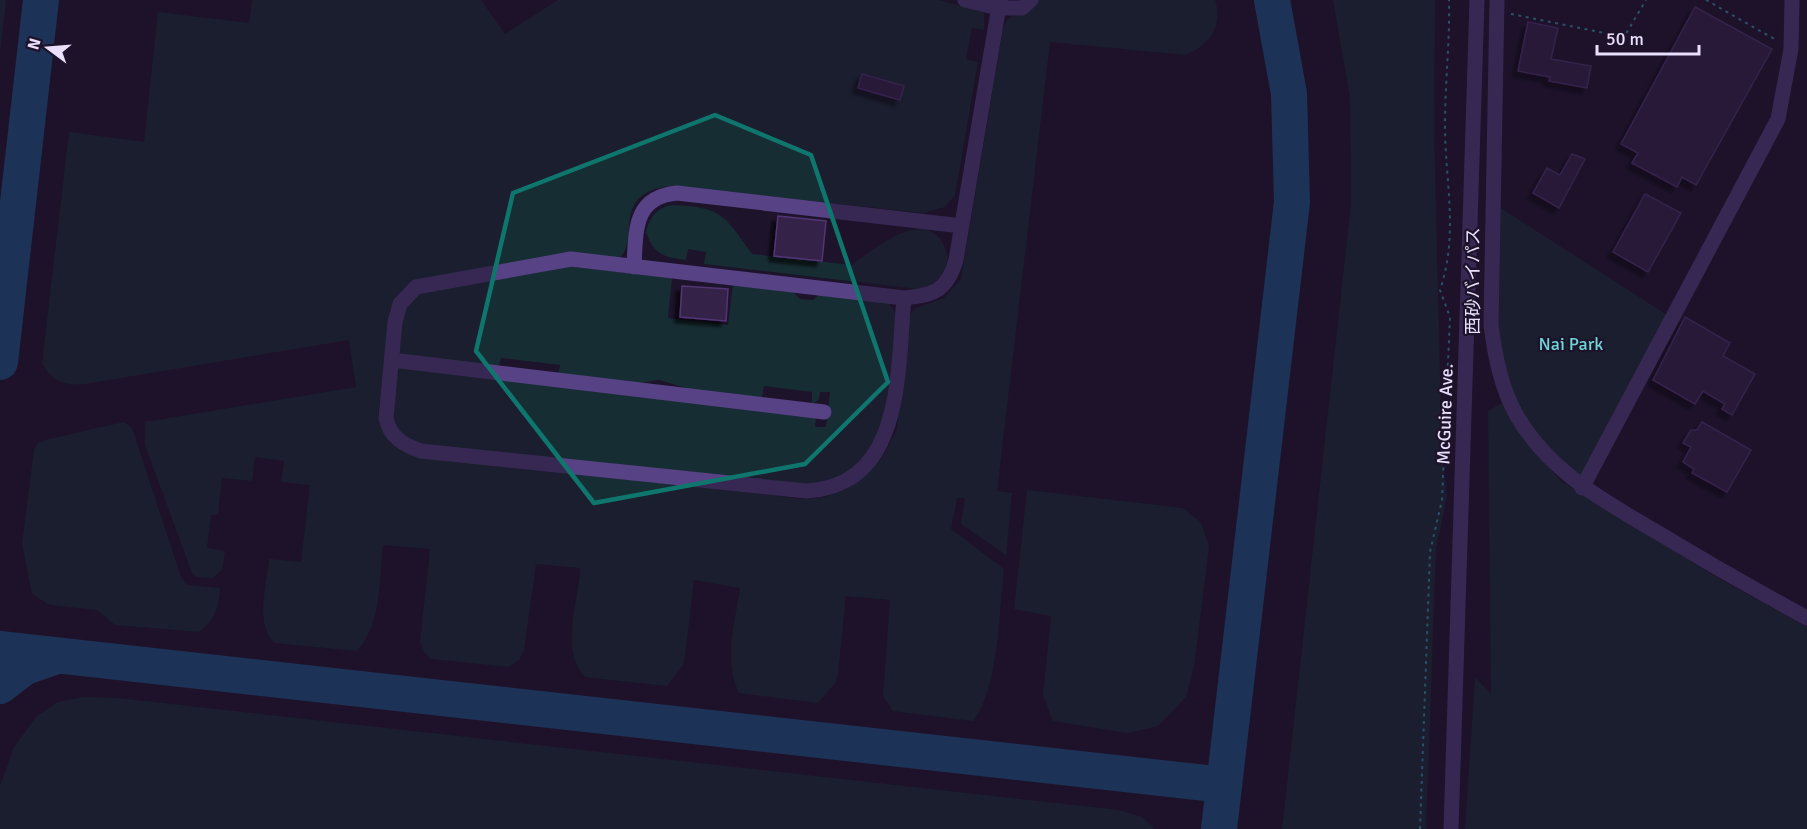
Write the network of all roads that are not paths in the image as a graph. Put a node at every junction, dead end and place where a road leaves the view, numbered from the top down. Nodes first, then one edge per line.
1 (965, 0) edge
2 (1031, 0) edge
3 (1477, 0) edge
4 (1792, 0) edge
5 (999, 4) edge
6 (1497, 5) edge
7 (962, 226) junction
8 (634, 267) junction
9 (904, 298) junction
10 (392, 360) junction
11 (824, 412) dead end
12 (1582, 488) junction
13 (1807, 618) edge
14 (1451, 829) edge

1 - 5 street
2 - 5 street
3 - 14 street, McGuire Ave.
4 - 12 street
5 - 7 street
6 - 12 street, 西砂バイパス
7 - 8 street
7 - 9 street
8 - 9 street
8 - 10 street
9 - 10 street
10 - 11 street
12 - 13 street, 西砂バイパス

